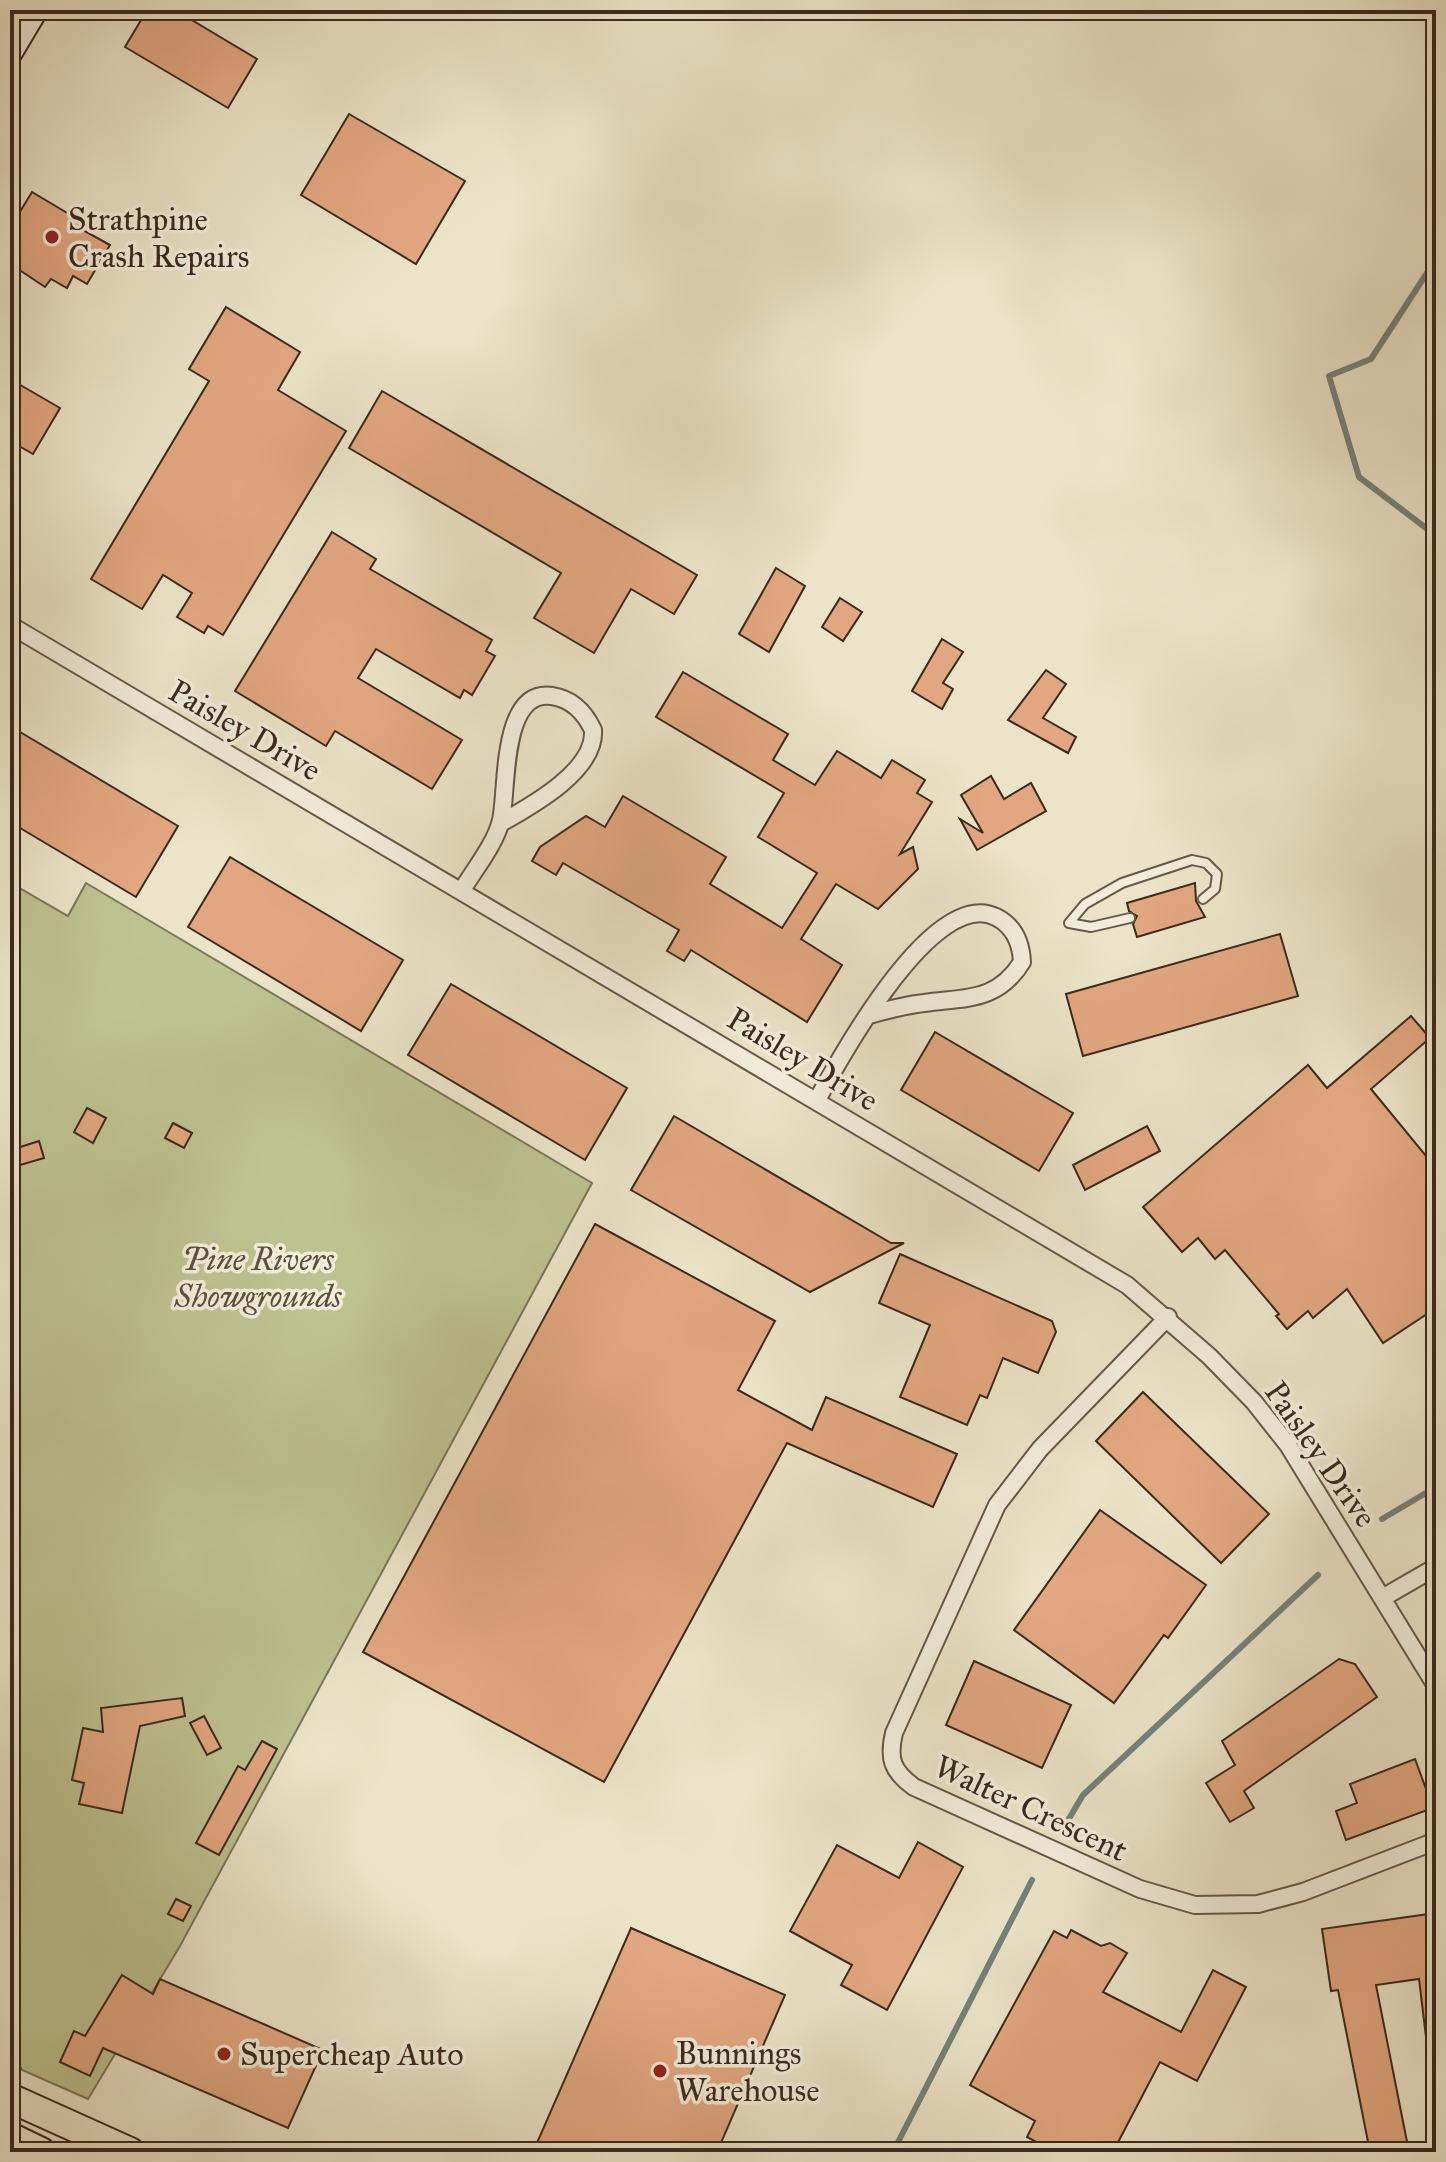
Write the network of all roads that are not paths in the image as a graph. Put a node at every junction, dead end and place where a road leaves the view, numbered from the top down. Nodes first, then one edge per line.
1 (35, 10) edge
2 (10, 52) edge
3 (10, 625) edge
4 (501, 823) junction
5 (462, 890) junction
6 (1203, 899) dead end
7 (1130, 918) dead end
8 (869, 1015) junction
9 (817, 1100) junction
10 (1168, 1317) junction
11 (1436, 1567) edge
12 (1384, 1597) junction
13 (1436, 1686) edge
14 (1436, 1841) edge
15 (10, 2098) edge
16 (10, 2137) edge
17 (41, 2152) edge
18 (130, 2152) edge

1 - 2 main road
3 - 5 street, Paisley Drive
4 - 4 street
4 - 5 street
5 - 9 street, Paisley Drive
6 - 7 lane
8 - 8 street
8 - 9 street
9 - 10 street, Paisley Drive
10 - 12 street, Paisley Drive
10 - 14 street, Walter Crescent
11 - 12 street
12 - 13 street, Paisley Drive
15 - 18 highway
16 - 17 highway

